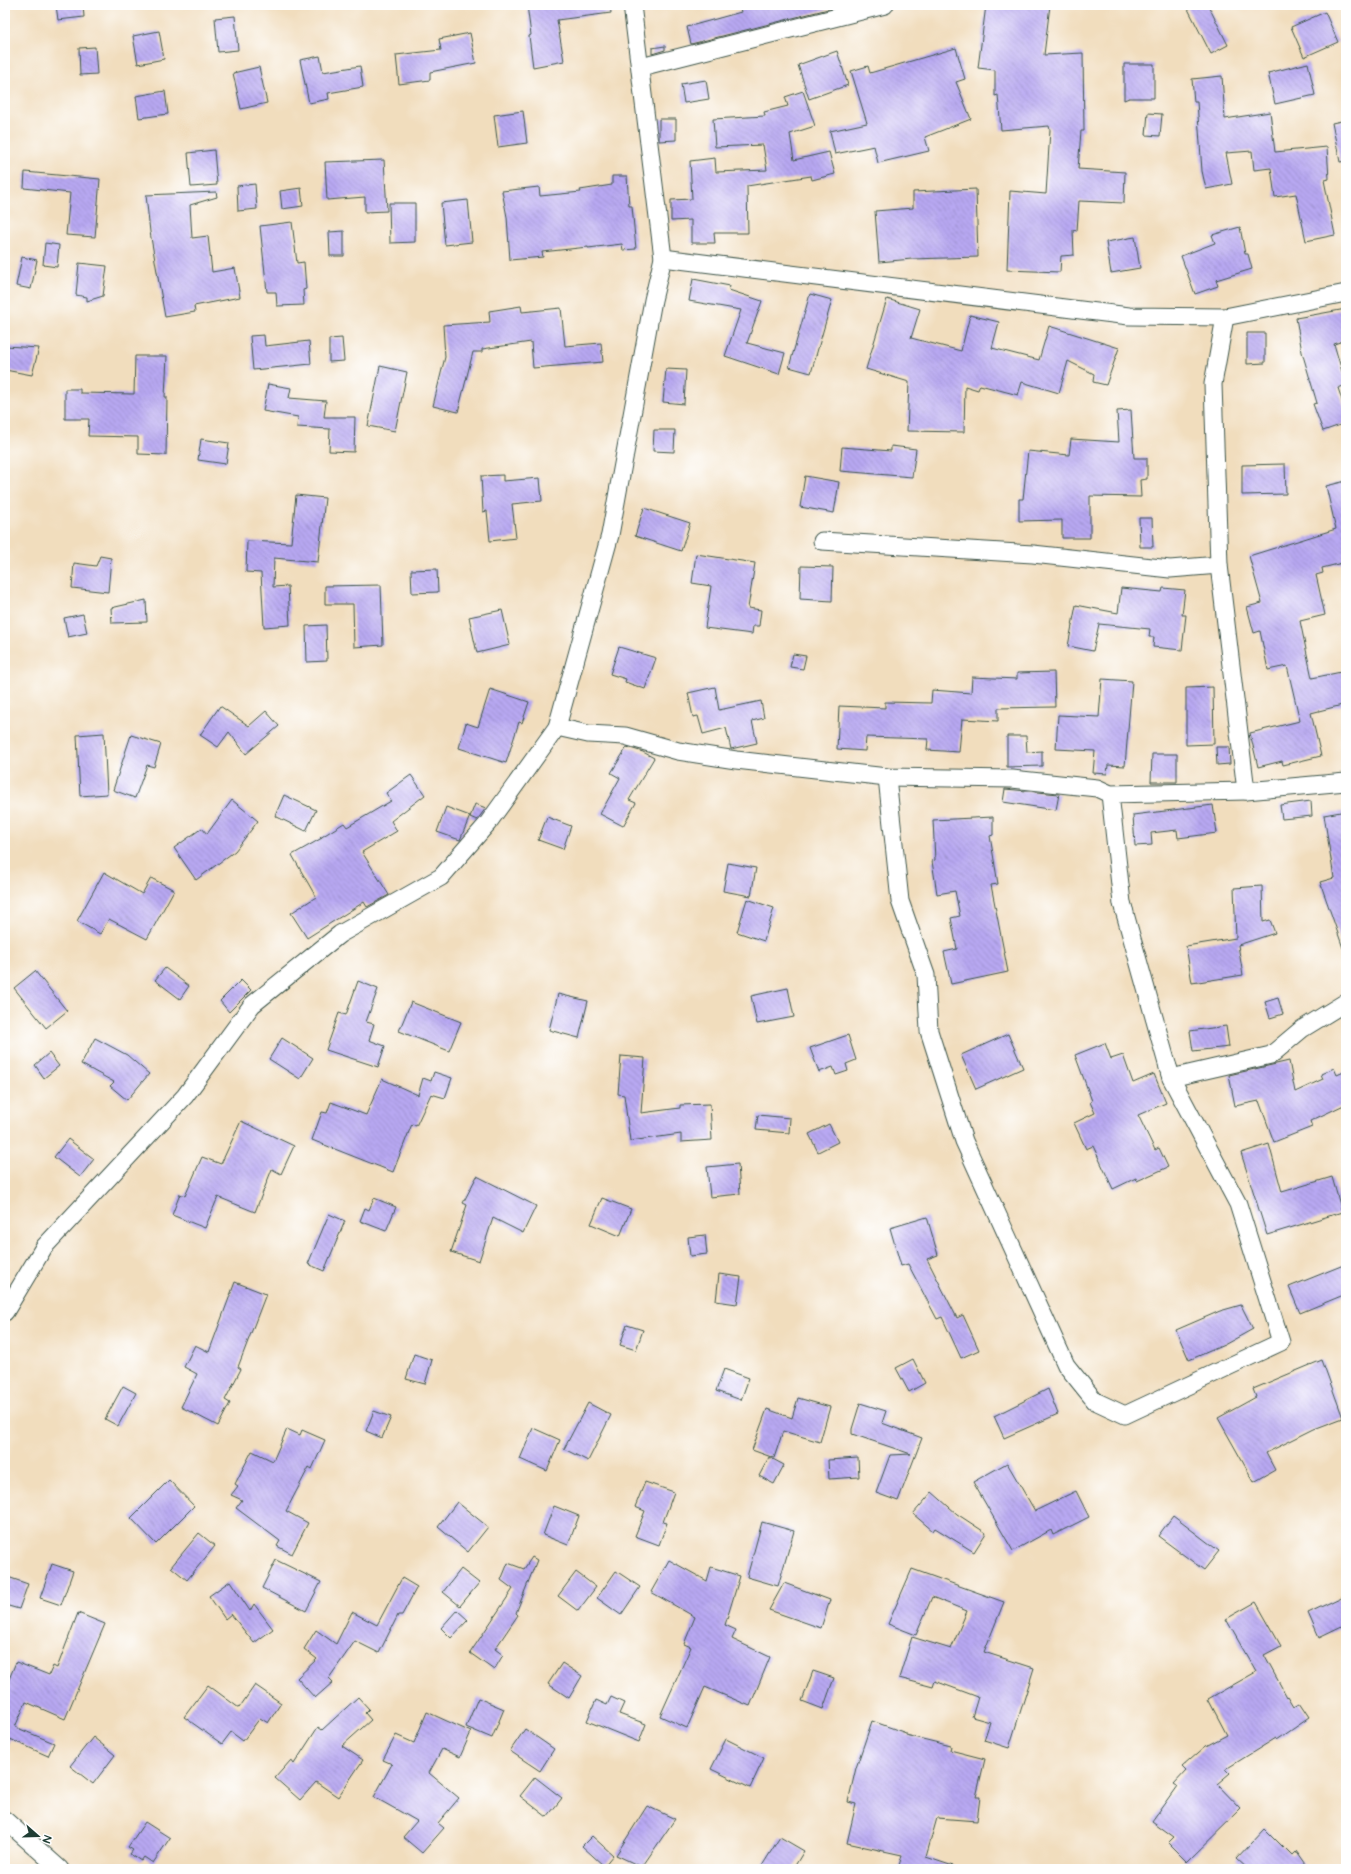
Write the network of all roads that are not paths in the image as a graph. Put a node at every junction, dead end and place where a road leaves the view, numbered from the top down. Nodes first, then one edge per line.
1 (632, 5) edge
2 (885, 5) edge
3 (641, 67) junction
4 (663, 258) junction
5 (1346, 293) edge
6 (1225, 317) junction
7 (822, 541) dead end
8 (1219, 565) junction
9 (558, 727) junction
10 (887, 777) junction
11 (1346, 782) edge
12 (1246, 791) junction
13 (1110, 794) junction
14 (1346, 1002) edge
15 (1171, 1078) junction
16 (5, 1312) edge
17 (5, 1820) edge
18 (60, 1869) edge

1 - 3 street
2 - 3 street
3 - 4 street
4 - 6 street
4 - 9 street
5 - 6 street
6 - 8 street
7 - 8 street
8 - 12 street
9 - 10 street
9 - 16 street
10 - 13 street
10 - 15 street
11 - 12 street
12 - 13 street
13 - 15 street
14 - 15 street
17 - 18 street

